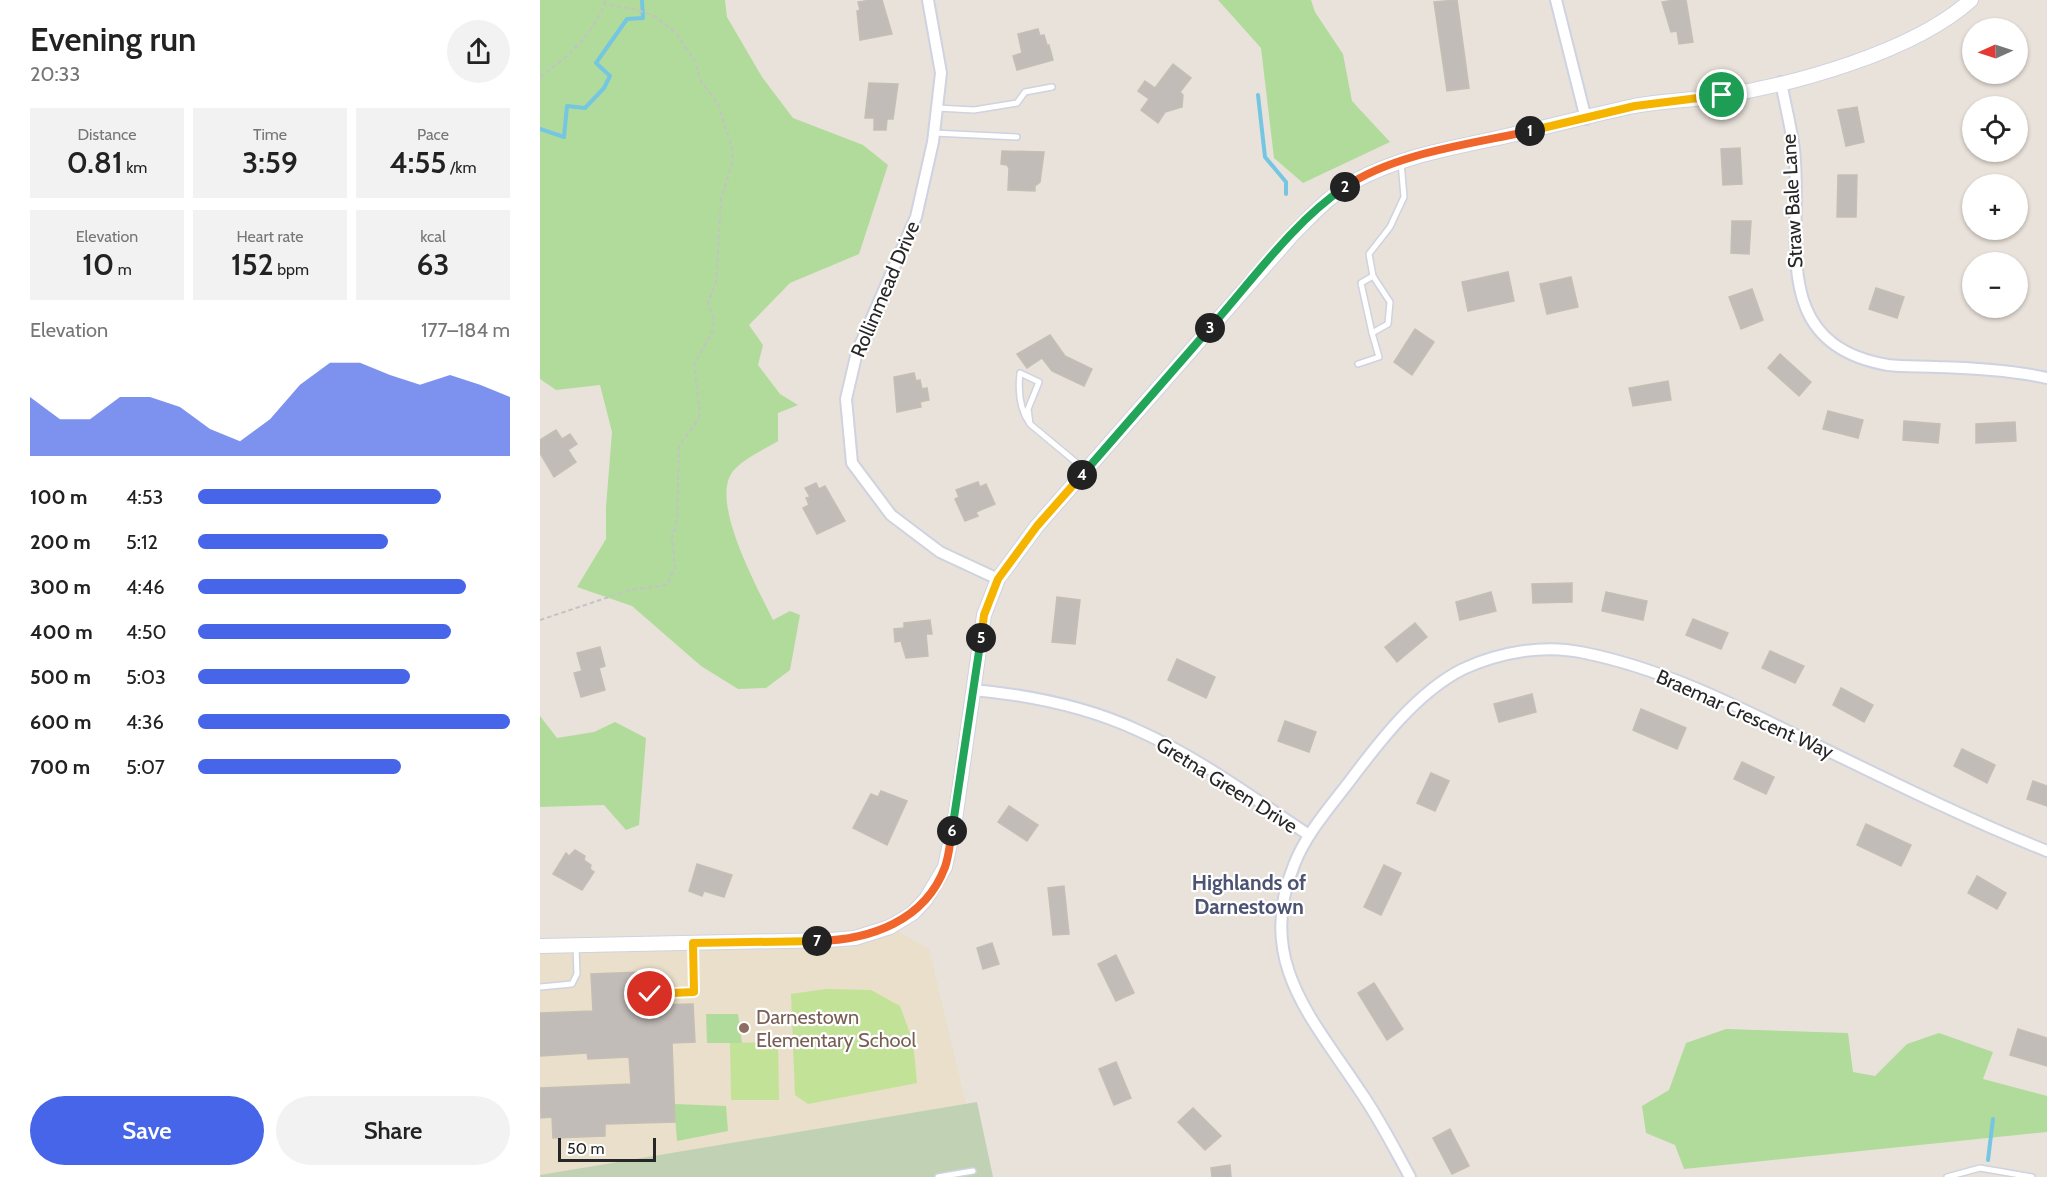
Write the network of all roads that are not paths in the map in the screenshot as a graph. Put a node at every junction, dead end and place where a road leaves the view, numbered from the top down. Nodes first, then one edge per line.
1 (928, 0) edge
2 (1556, 0) edge
3 (1971, 0) edge
4 (1781, 82) junction
5 (1052, 87) dead end
6 (937, 108) junction
7 (1586, 119) junction
8 (934, 133) junction
9 (1017, 137) dead end
10 (1401, 162) junction
11 (1372, 276) junction
12 (1372, 333) junction
13 (1359, 364) dead end
14 (2047, 378) edge
15 (1030, 424) junction
16 (1086, 470) junction
17 (998, 579) junction
18 (973, 690) junction
19 (1309, 835) junction
20 (2047, 851) edge
21 (693, 943) junction
22 (576, 945) junction
23 (540, 946) edge
24 (540, 987) edge
25 (650, 994) dead end
26 (973, 1172) dead end
27 (938, 1177) edge
28 (1410, 1177) edge
29 (1947, 1177) edge
30 (2032, 1177) edge

1 - 6 street, Rollinmead Drive
2 - 7 street
3 - 4 street
4 - 7 street
4 - 14 street, Straw Bale Lane
5 - 6 lane
6 - 8 street, Rollinmead Drive
7 - 10 street
8 - 9 lane
8 - 17 street, Rollinmead Drive
10 - 11 lane
10 - 16 street
11 - 12 lane
11 - 12 lane
12 - 13 lane
15 - 15 lane
15 - 16 lane
16 - 17 street
17 - 18 street
18 - 19 street, Gretna Green Drive
18 - 21 street
19 - 20 street, Braemar Crescent Way
19 - 28 street, Braemar Crescent Way
21 - 22 street
21 - 25 lane
22 - 23 street
22 - 24 lane
26 - 27 lane
29 - 30 lane

